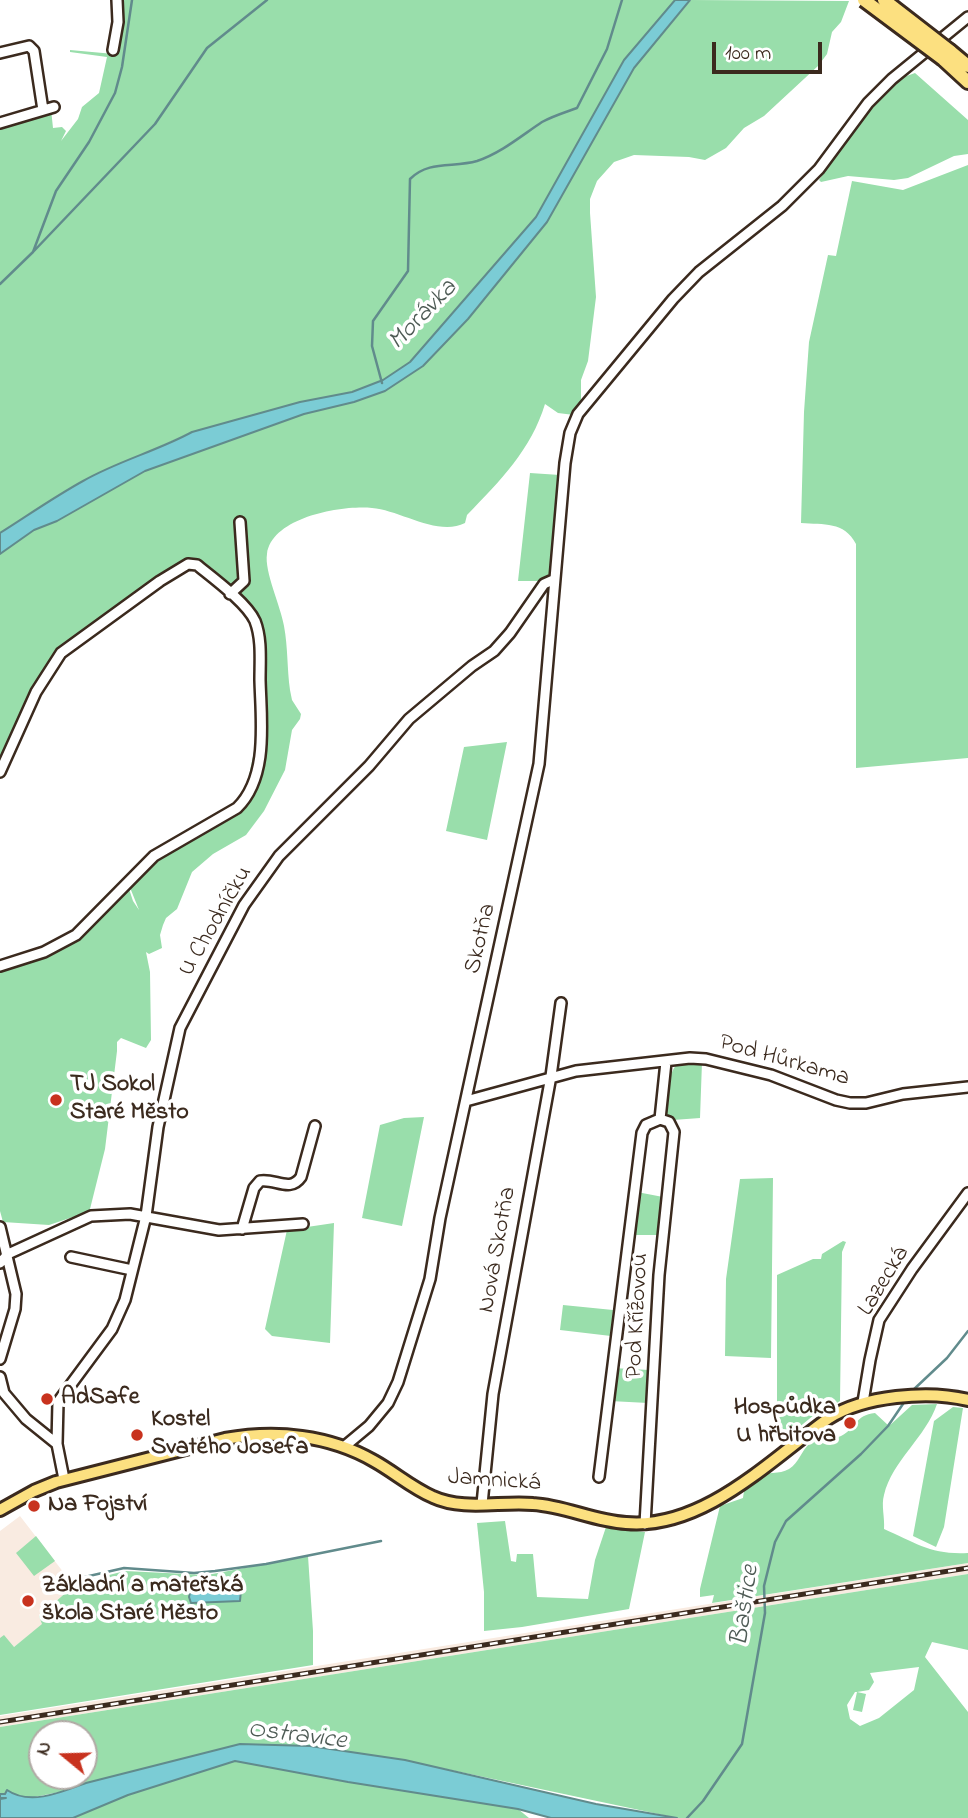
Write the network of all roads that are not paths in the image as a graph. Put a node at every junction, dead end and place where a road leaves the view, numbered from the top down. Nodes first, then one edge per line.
1 (117, 0) edge
2 (864, 0) edge
3 (884, 0) edge
4 (968, 17) edge
5 (113, 50) dead end
6 (0, 53) edge
7 (946, 55) junction
8 (968, 66) edge
9 (968, 82) edge
10 (54, 107) dead end
11 (43, 110) junction
12 (0, 123) edge
13 (240, 522) dead end
14 (553, 580) junction
15 (230, 594) junction
16 (0, 772) edge
17 (0, 966) edge
18 (561, 1003) dead end
19 (666, 1062) junction
20 (551, 1076) junction
21 (968, 1087) edge
22 (466, 1101) junction
23 (660, 1119) junction
24 (315, 1126) dead end
25 (968, 1193) edge
26 (146, 1216) junction
27 (303, 1224) dead end
28 (0, 1227) edge
29 (242, 1229) junction
30 (8, 1254) junction
31 (71, 1257) dead end
32 (0, 1263) edge
33 (132, 1270) junction
34 (0, 1359) edge
35 (0, 1382) edge
36 (968, 1400) edge
37 (863, 1402) junction
38 (57, 1444) junction
39 (345, 1446) junction
40 (599, 1477) dead end
41 (64, 1479) junction
42 (482, 1504) junction
43 (0, 1510) edge
44 (645, 1524) junction

1 - 5 street
2 - 7 highway, bridge
3 - 7 highway, bridge
4 - 14 street, Skotňa
6 - 11 street
7 - 8 highway
7 - 9 highway
10 - 11 street
11 - 12 street
13 - 15 street
14 - 22 street, Skotňa
14 - 26 street, U Chodníčku
15 - 16 street
15 - 17 street
18 - 20 street, Nová Skotňa
19 - 20 street, Pod Hůrkama
19 - 21 street, Pod Hůrkama
19 - 23 street
20 - 22 street, Pod Hůrkama
20 - 42 street, Nová Skotňa
22 - 39 street, Skotňa
23 - 40 street, Pod Křížovou
23 - 44 street, Pod Křížovou
24 - 29 street
25 - 37 street, Lazecká
26 - 29 street
26 - 30 street
26 - 33 street, U Chodníčku
27 - 29 street
28 - 30 street
30 - 32 street
30 - 34 street
31 - 33 street
33 - 38 street, U Chodníčku
35 - 38 street
36 - 37 main road, Jamnická
37 - 44 main road, Jamnická
38 - 41 street
39 - 41 main road, Jamnická
39 - 42 main road, Jamnická
41 - 43 main road, Jamnická
42 - 44 main road, Jamnická

